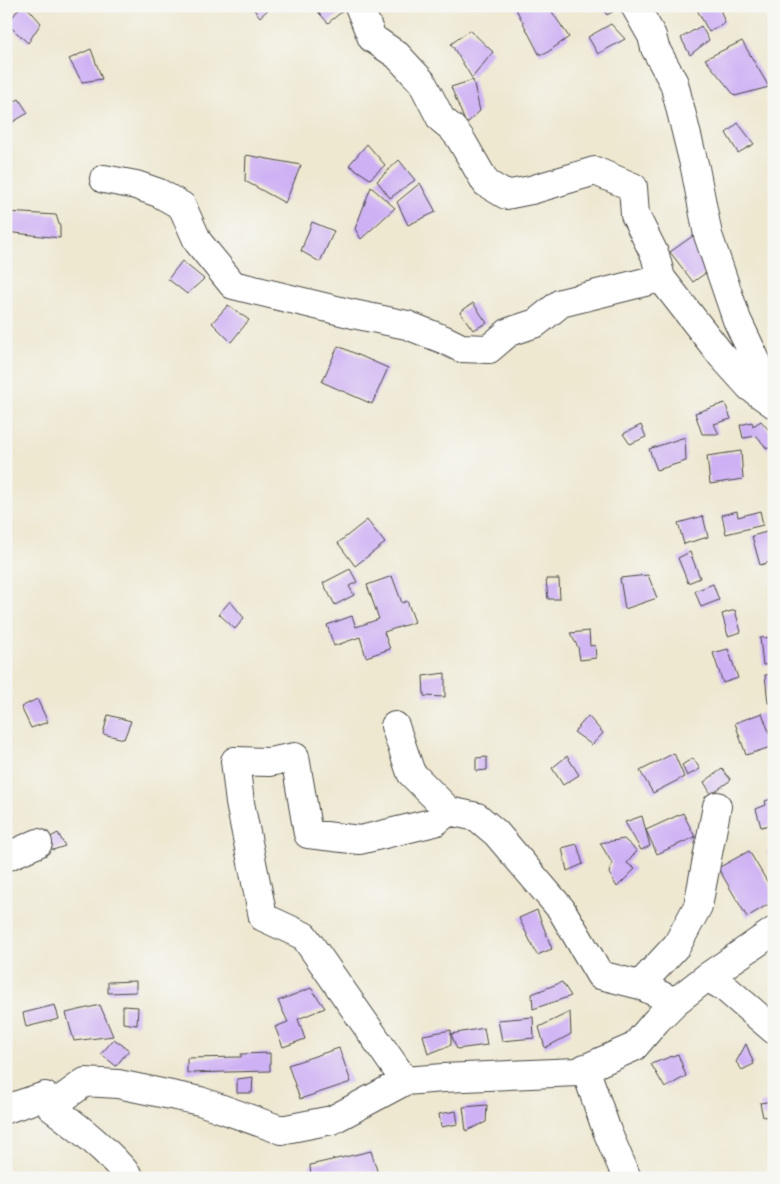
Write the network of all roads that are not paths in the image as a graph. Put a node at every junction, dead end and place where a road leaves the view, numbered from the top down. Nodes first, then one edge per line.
1 (359, 6) edge
2 (635, 6) edge
3 (104, 178) dead end
4 (661, 278) junction
5 (774, 398) edge
6 (774, 404) edge
7 (394, 726) dead end
8 (717, 806) dead end
9 (449, 812) junction
10 (38, 843) dead end
11 (6, 857) edge
12 (774, 931) edge
13 (707, 976) junction
14 (640, 985) junction
15 (675, 1002) junction
16 (774, 1030) edge
17 (585, 1068) junction
18 (405, 1081) junction
19 (9, 1102) edge
20 (51, 1107) junction
21 (130, 1178) edge
22 (627, 1178) edge

1 - 4 street
2 - 5 street
3 - 4 street
4 - 6 street
7 - 9 street
8 - 14 street
9 - 14 street
9 - 18 street
10 - 11 street
12 - 13 street
13 - 15 street
13 - 16 street
14 - 15 street
15 - 17 street
17 - 18 street
17 - 22 street
18 - 20 street
19 - 20 street
20 - 21 street

